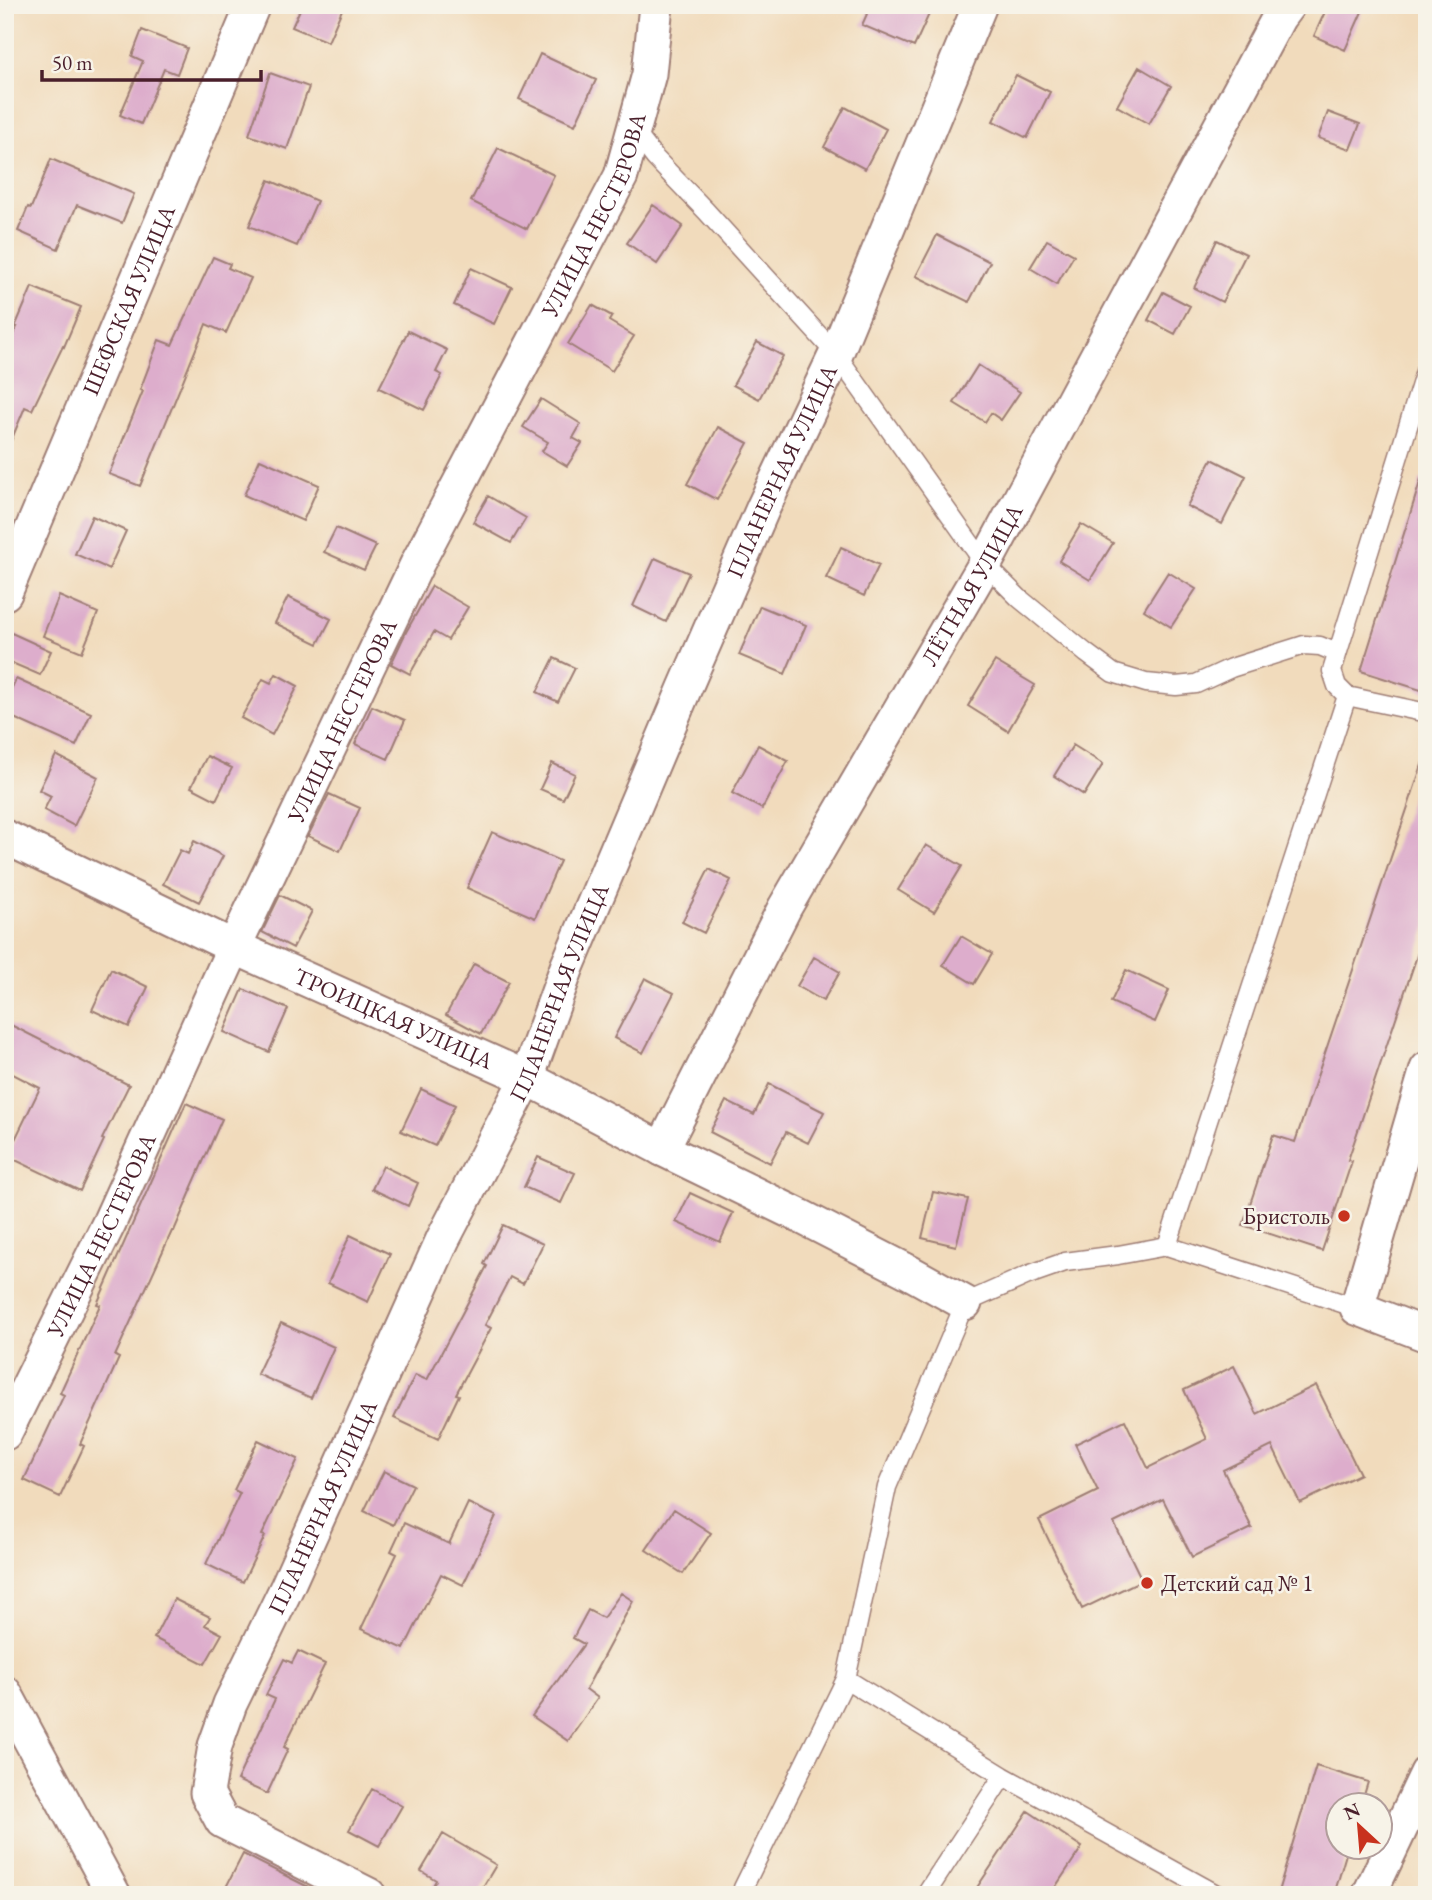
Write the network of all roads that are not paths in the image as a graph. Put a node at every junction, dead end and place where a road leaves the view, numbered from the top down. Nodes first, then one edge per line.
1 (253, 5) edge
2 (656, 5) edge
3 (980, 5) edge
4 (1284, 11) edge
5 (634, 131) junction
6 (836, 354) junction
7 (1427, 365) edge
8 (985, 564) junction
9 (5, 593) edge
10 (1337, 653) junction
11 (1347, 696) junction
12 (1427, 713) edge
13 (5, 837) edge
14 (234, 947) junction
15 (1427, 1069) edge
16 (527, 1078) junction
17 (662, 1149) junction
18 (1167, 1246) junction
19 (965, 1303) junction
20 (1357, 1308) junction
21 (1427, 1335) edge
22 (5, 1433) edge
23 (846, 1679) junction
24 (5, 1693) edge
25 (1427, 1773) edge
26 (1003, 1776) junction
27 (1207, 1892) edge
28 (114, 1895) edge
29 (369, 1895) edge
30 (742, 1895) edge
31 (925, 1895) edge
32 (1368, 1895) edge

1 - 9 street, ШЕФСКАЯ УЛИЦА
2 - 5 street, УЛИЦА НЕСТЕРОВА
3 - 6 street, ПЛАНЕРНАЯ УЛИЦА
4 - 8 street, ЛЁТНАЯ УЛИЦА
5 - 6 lane
5 - 14 street, УЛИЦА НЕСТЕРОВА
6 - 8 lane
6 - 16 street, ПЛАНЕРНАЯ УЛИЦА
7 - 10 lane
8 - 10 lane
8 - 17 street, ЛЁТНАЯ УЛИЦА
10 - 11 lane
11 - 12 lane
11 - 18 lane
13 - 14 street, ТРОИЦКАЯ УЛИЦА
14 - 16 street, ТРОИЦКАЯ УЛИЦА
14 - 22 street, УЛИЦА НЕСТЕРОВА
15 - 20 street
16 - 17 street, ТРОИЦКАЯ УЛИЦА
16 - 29 street, ПЛАНЕРНАЯ УЛИЦА
17 - 19 street, ТРОИЦКАЯ УЛИЦА
18 - 19 lane
18 - 20 lane
19 - 23 lane
20 - 21 street
23 - 26 lane
23 - 30 lane
24 - 28 street
25 - 32 street
26 - 27 lane
26 - 31 lane

